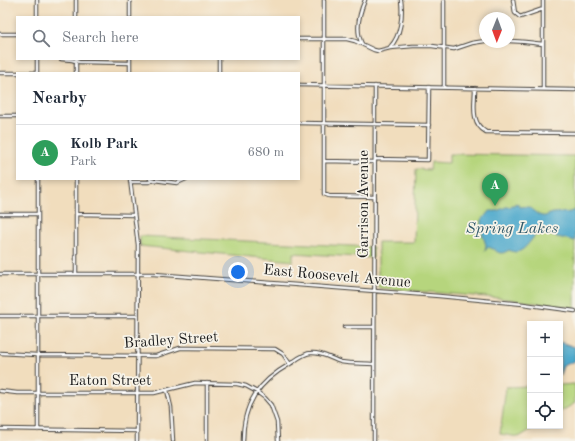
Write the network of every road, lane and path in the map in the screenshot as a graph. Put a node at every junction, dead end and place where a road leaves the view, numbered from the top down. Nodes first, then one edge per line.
1 (37, 0) edge
2 (76, 0) edge
3 (130, 0) edge
4 (324, 0) edge
5 (365, 0) edge
6 (402, 0) edge
7 (444, 0) edge
8 (513, 0) edge
9 (543, 0) edge
10 (543, 9) junction
11 (37, 16) edge
12 (76, 16) edge
13 (130, 16) edge
14 (0, 34) edge
15 (16, 34) edge
16 (300, 39) edge
17 (324, 39) junction
18 (479, 41) edge
19 (515, 41) edge
20 (362, 44) junction
21 (543, 44) junction
22 (390, 48) junction
23 (444, 48) junction
24 (37, 60) edge
25 (76, 60) edge
26 (219, 60) edge
27 (130, 63) joint
28 (37, 72) edge
29 (76, 72) edge
30 (130, 72) edge
31 (219, 72) edge
32 (0, 73) edge
33 (16, 73) edge
34 (300, 85) edge
35 (324, 86) junction
36 (375, 86) junction
37 (429, 87) junction
38 (444, 88) junction
39 (475, 88) junction
40 (543, 89) junction
41 (575, 90) edge
42 (0, 116) edge
43 (16, 116) edge
44 (300, 123) edge
45 (324, 124) junction
46 (375, 125) junction
47 (429, 126) junction
48 (575, 133) edge
49 (375, 160) junction
50 (324, 161) junction
51 (38, 180) edge
52 (76, 180) edge
53 (130, 180) edge
54 (154, 180) joint
55 (184, 180) edge
56 (375, 197) junction
57 (0, 214) edge
58 (38, 214) junction
59 (76, 214) junction
60 (134, 215) junction
61 (0, 274) edge
62 (38, 274) junction
63 (76, 274) junction
64 (138, 274) junction
65 (374, 291) junction
66 (575, 311) edge
67 (0, 316) edge
68 (38, 316) junction
69 (137, 316) junction
70 (344, 327) dead end
71 (374, 327) junction
72 (0, 353) edge
73 (37, 355) junction
74 (137, 355) junction
75 (290, 364) junction
76 (374, 364) junction
77 (207, 383) junction
78 (167, 390) junction
79 (0, 391) edge
80 (38, 392) junction
81 (257, 392) junction
82 (138, 394) junction
83 (0, 428) edge
84 (38, 430) junction
85 (137, 431) junction
86 (137, 441) edge
87 (173, 441) edge
88 (207, 441) edge
89 (243, 441) edge
90 (278, 441) edge
91 (374, 441) edge

1 - 11 street
2 - 12 street
3 - 13 street
4 - 17 street
5 - 20 street
6 - 22 street
7 - 23 street
8 - 10 street
9 - 10 street
10 - 21 street
14 - 15 street
16 - 17 street
17 - 20 street
17 - 35 street
18 - 23 street
19 - 21 street
20 - 22 street
21 - 40 street
22 - 23 street
23 - 38 street
24 - 28 street
25 - 27 street
25 - 29 street
26 - 31 street
27 - 30 street
32 - 33 street
34 - 35 street
35 - 36 street
35 - 45 street
36 - 37 street
36 - 46 street, Garrison Avenue
37 - 38 street
37 - 47 street
38 - 39 street
39 - 40 street
39 - 48 street
40 - 41 street
42 - 43 street
44 - 45 street
45 - 46 street
45 - 50 street
46 - 47 street
46 - 49 street, Garrison Avenue
47 - 49 street
49 - 50 street
49 - 56 street, Garrison Avenue
50 - 56 street
51 - 58 street
52 - 59 street
53 - 54 street
53 - 60 street
54 - 55 street
56 - 65 street, Garrison Avenue
57 - 58 street
58 - 62 street
59 - 60 street
59 - 63 street
60 - 64 street
61 - 62 street, East Roosevelt Avenue
62 - 63 street, East Roosevelt Avenue
62 - 68 street
63 - 64 street, East Roosevelt Avenue
64 - 65 street, East Roosevelt Avenue
64 - 69 street
65 - 66 street, East Roosevelt Avenue
65 - 71 street, Garrison Avenue
67 - 68 street
68 - 69 street
68 - 73 street
69 - 74 street
70 - 71 street
71 - 76 street, Garrison Avenue
72 - 73 street, Bradley Street
73 - 74 street, Bradley Street
73 - 80 street
74 - 75 street, Bradley Street
74 - 82 street
75 - 76 street
75 - 81 street
76 - 91 street, Garrison Avenue
77 - 78 street, Eaton Street
77 - 81 street, Eaton Street
77 - 88 street
78 - 82 street, Eaton Street
78 - 87 street
79 - 80 street, Eaton Street
80 - 82 street, Eaton Street
80 - 84 street
81 - 89 street
81 - 90 street, Eaton Street
82 - 85 street
83 - 84 street
84 - 85 street
85 - 86 street

